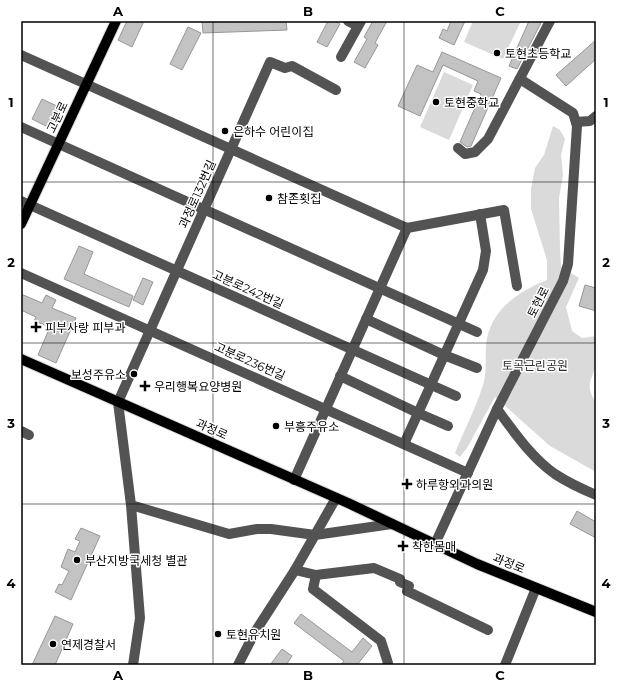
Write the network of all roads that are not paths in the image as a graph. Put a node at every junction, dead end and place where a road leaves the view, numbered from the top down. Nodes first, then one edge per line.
1 (116, 21) edge
2 (348, 21) edge
3 (550, 21) edge
4 (360, 24) edge
5 (21, 55) edge
6 (341, 57) dead end
7 (520, 79) junction
8 (86, 84) junction
9 (336, 90) dead end
10 (596, 116) edge
11 (576, 122) junction
12 (21, 127) edge
13 (58, 144) junction
14 (458, 148) dead end
15 (232, 149) junction
16 (26, 203) edge
17 (205, 210) junction
18 (480, 214) junction
19 (21, 224) edge
20 (407, 228) junction
21 (177, 271) junction
22 (21, 273) edge
23 (517, 286) dead end
24 (380, 288) junction
25 (366, 319) junction
26 (458, 323) junction
27 (150, 331) junction
28 (477, 332) dead end
29 (352, 350) junction
30 (444, 355) junction
31 (21, 359) edge
32 (477, 368) dead end
33 (340, 376) junction
34 (430, 385) junction
35 (456, 396) dead end
36 (118, 402) junction
37 (325, 409) junction
38 (498, 409) junction
39 (418, 413) junction
40 (448, 426) dead end
41 (404, 444) junction
42 (468, 473) junction
43 (294, 480) junction
44 (596, 495) edge
45 (336, 498) junction
46 (131, 505) junction
47 (392, 524) junction
48 (315, 535) junction
49 (435, 544) junction
50 (295, 570) junction
51 (316, 575) junction
52 (536, 588) junction
53 (596, 612) edge
54 (488, 630) dead end
55 (134, 665) edge
56 (238, 665) edge
57 (387, 665) edge
58 (507, 665) edge

1 - 8 main road, 고분로
2 - 4 street
3 - 7 street
4 - 6 street
5 - 8 street
7 - 11 street
7 - 14 street
8 - 13 main road, 고분로
8 - 15 street
9 - 15 street, 과정로132번길
10 - 11 street
11 - 38 street, 토현로
12 - 13 street
13 - 16 main road, 고분로
13 - 17 street
15 - 17 street, 과정로132번길
15 - 20 street
16 - 19 main road, 고분로
16 - 21 street, 고분로242번길
17 - 21 street, 과정로132번길
17 - 24 street
18 - 20 street
18 - 23 street
18 - 26 street
20 - 24 street
21 - 27 street, 과정로132번길
21 - 29 street, 고분로242번길
22 - 27 street, 고분로236번길
24 - 25 street
24 - 26 street
25 - 29 street
25 - 30 street
26 - 28 street
26 - 30 street
27 - 36 street, 과정로132번길
27 - 37 street, 고분로236번길
29 - 33 street
29 - 34 street, 고분로242번길
30 - 32 street
30 - 34 street
31 - 36 main road, 과정로
33 - 37 street
33 - 39 street
34 - 35 street, 고분로242번길
34 - 39 street
36 - 43 main road, 과정로
36 - 46 street
37 - 41 street, 고분로236번길
37 - 43 street
38 - 42 street, 토현로
38 - 44 street
39 - 40 street
39 - 41 street
41 - 42 street, 고분로236번길
42 - 49 street, 토현로
43 - 45 main road, 과정로
45 - 47 main road, 과정로
45 - 48 street
46 - 48 street
46 - 55 street
47 - 48 street
47 - 49 main road, 과정로
48 - 50 street
49 - 52 main road, 과정로
50 - 51 street
50 - 56 street
51 - 54 street
51 - 57 street
52 - 53 main road, 과정로
52 - 58 street

